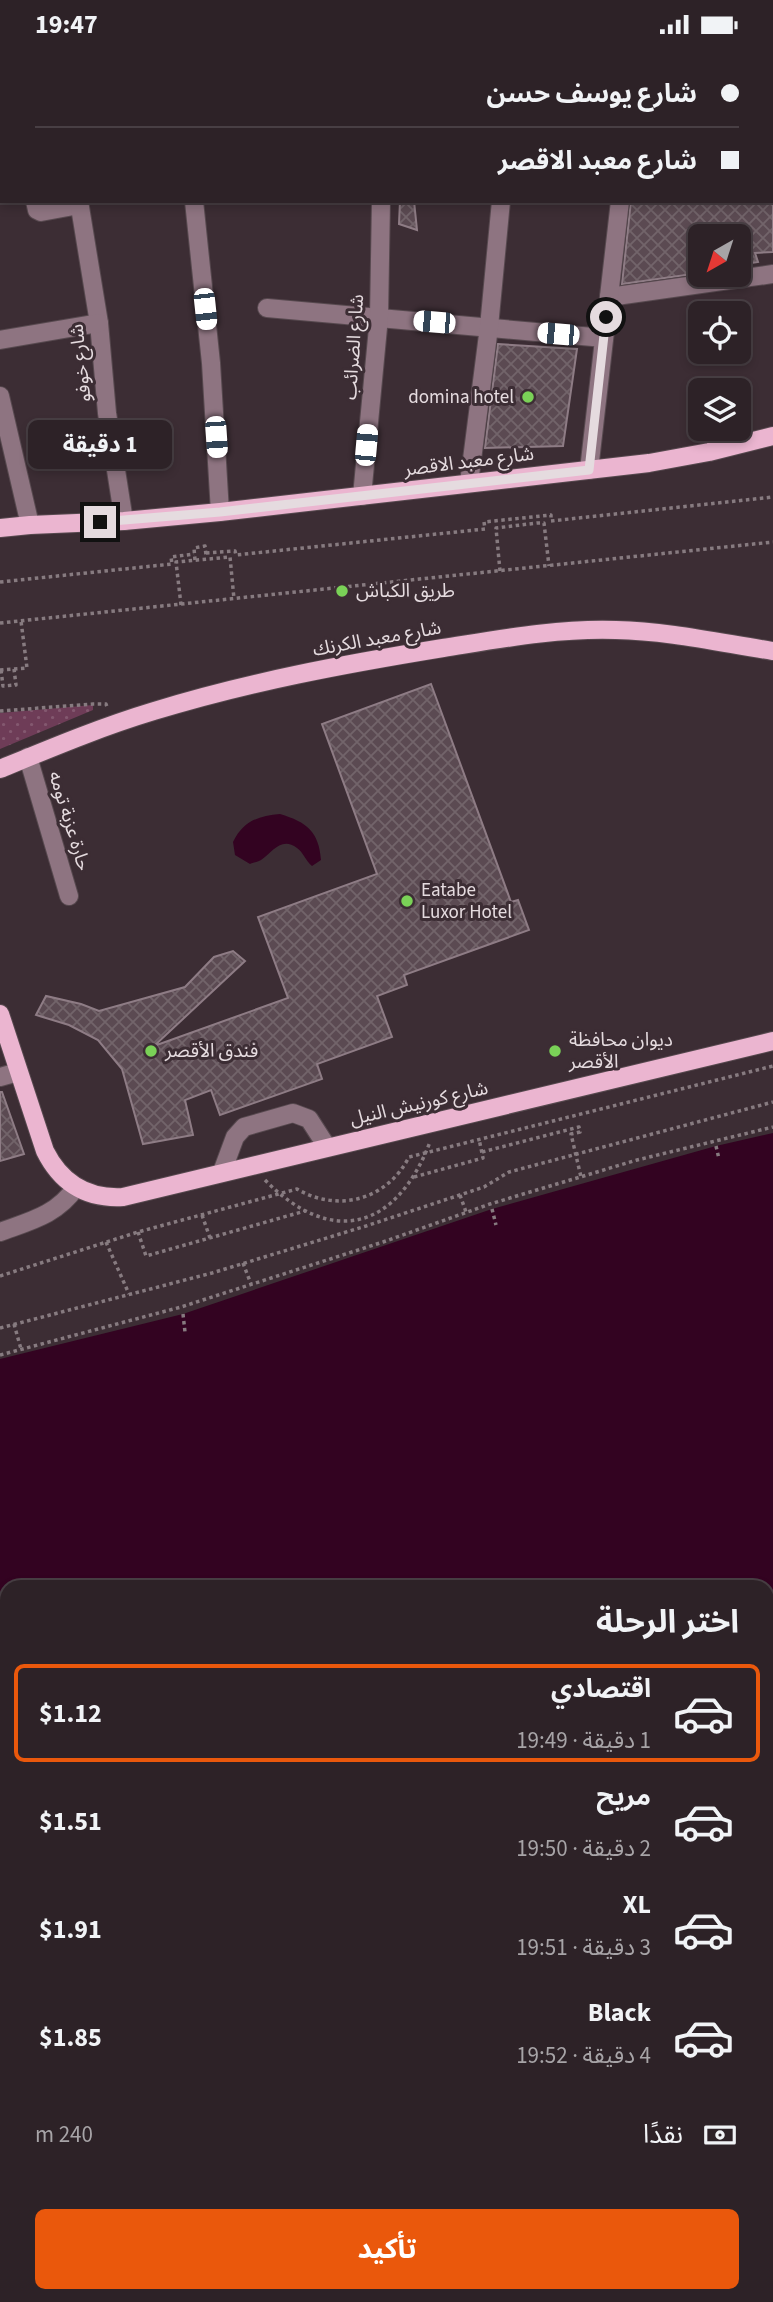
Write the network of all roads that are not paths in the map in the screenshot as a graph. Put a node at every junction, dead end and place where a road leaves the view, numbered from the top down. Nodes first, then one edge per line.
1 (35, 203) edge
2 (79, 203) edge
3 (194, 203) edge
4 (382, 203) edge
5 (501, 203) edge
6 (620, 203) edge
7 (773, 274) edge
8 (609, 297) junction
9 (267, 308) dead end
10 (379, 317) junction
11 (99, 323) junction
12 (489, 327) junction
13 (604, 338) junction
14 (0, 340) edge
15 (0, 395) edge
16 (771, 438) edge
17 (589, 470) junction
18 (469, 484) junction
19 (362, 496) junction
20 (220, 512) junction
21 (124, 521) junction
22 (30, 525) junction
23 (0, 528) edge
24 (773, 651) edge
25 (28, 757) junction
26 (0, 769) edge
27 (69, 896) dead end
28 (0, 1014) edge
29 (773, 1041) edge
30 (18, 1072) junction
31 (0, 1077) edge
32 (327, 1147) junction
33 (222, 1172) junction
34 (76, 1187) junction
35 (0, 1232) edge

1 - 2 street
2 - 11 street, شارع خوفو
3 - 20 street
4 - 10 street, شارع الضرائب
5 - 12 street
6 - 8 street
7 - 8 street
8 - 13 street
9 - 10 street
10 - 12 street
10 - 19 street, شارع الضرائب
11 - 14 street
11 - 21 street, شارع خوفو
12 - 13 street
12 - 18 street
13 - 17 street
15 - 22 street
16 - 17 main road, شارع معبد الاقصر
17 - 18 main road, شارع معبد الاقصر
18 - 19 main road, شارع معبد الاقصر
19 - 20 main road, شارع معبد الاقصر
20 - 21 main road, شارع معبد الاقصر
21 - 22 main road, شارع معبد الاقصر
22 - 23 main road, شارع معبد الاقصر
24 - 25 main road, شارع معبد الكرنك
25 - 26 main road, شارع معبد الكرنك
25 - 27 street, حارة عزبة تومه
28 - 30 main road
29 - 32 main road, شارع كورنيش النيل
30 - 31 street
30 - 34 main road
32 - 33 main road, شارع كورنيش النيل
32 - 33 street
33 - 34 main road, شارع كورنيش النيل
34 - 35 street

